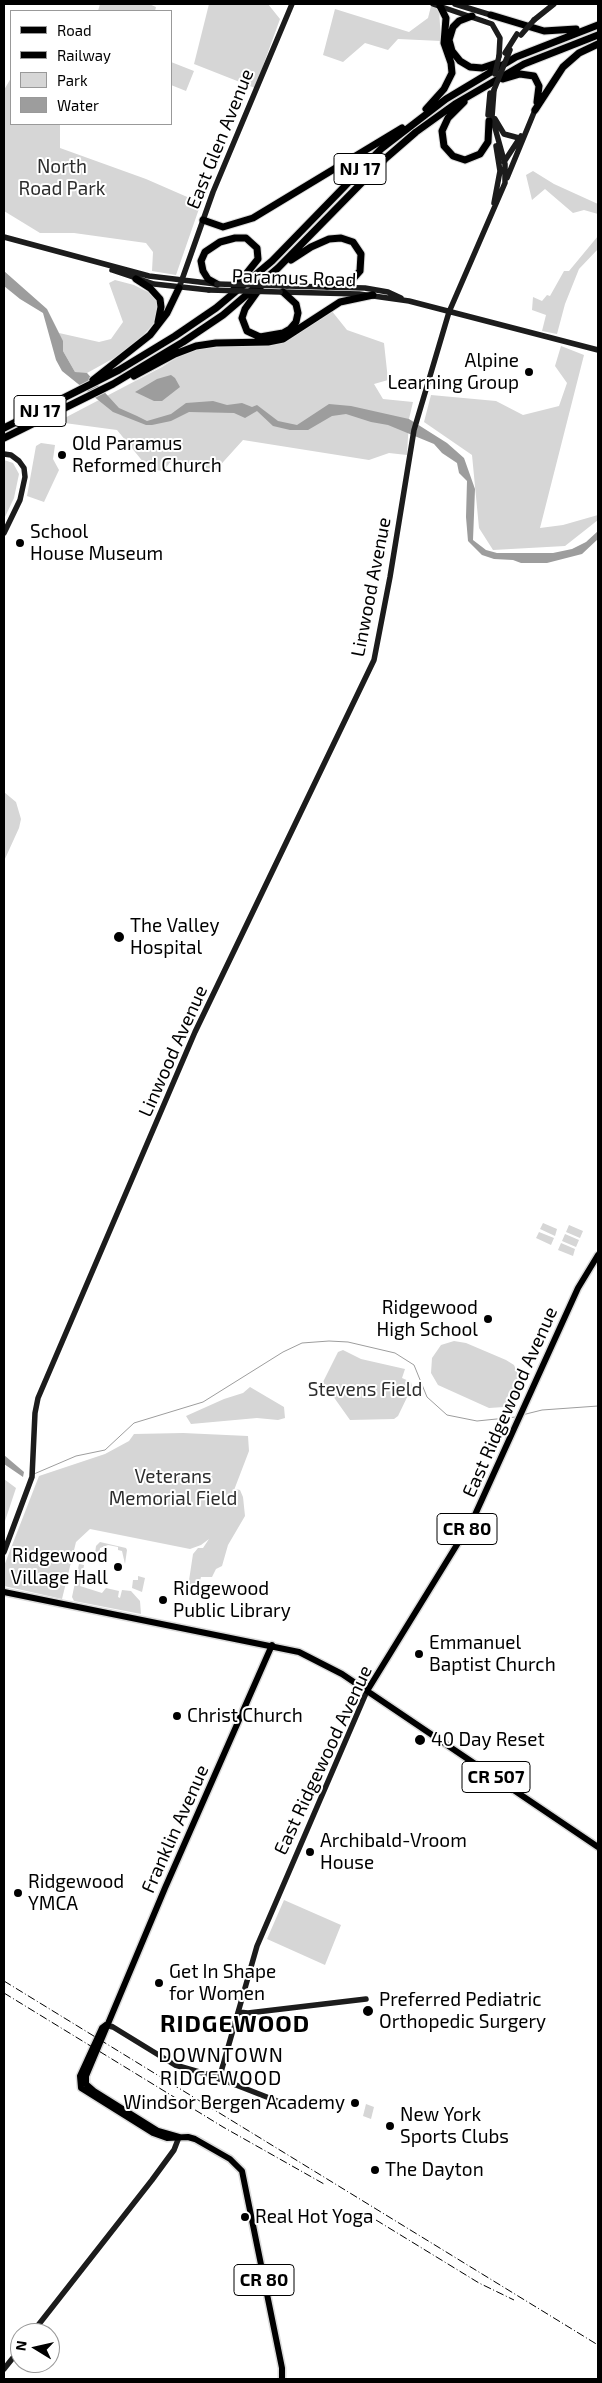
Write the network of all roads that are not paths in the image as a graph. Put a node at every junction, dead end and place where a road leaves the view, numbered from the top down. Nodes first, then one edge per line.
1 (292, 4) edge
2 (455, 4) edge
3 (547, 4) edge
4 (554, 4) edge
5 (436, 5) edge
6 (491, 15) joint
7 (472, 16) junction
8 (532, 19) junction
9 (598, 24) edge
10 (588, 28) junction
11 (598, 35) edge
12 (598, 44) edge
13 (505, 53) junction
14 (524, 54) junction
15 (485, 85) junction
16 (492, 92) junction
17 (535, 110) junction
18 (489, 120) junction
19 (413, 123) junction
20 (526, 128) junction
21 (519, 138) junction
22 (504, 161) junction
23 (500, 169) junction
24 (505, 183) junction
25 (493, 208) junction
26 (203, 220) junction
27 (4, 238) edge
28 (96, 263) junction
29 (278, 268) junction
30 (136, 279) junction
31 (267, 279) junction
32 (217, 284) junction
33 (180, 285) junction
34 (327, 286) junction
35 (283, 290) junction
36 (373, 296) junction
37 (408, 301) junction
38 (216, 308) junction
39 (449, 312) junction
40 (154, 331) junction
41 (598, 350) edge
42 (104, 375) junction
43 (113, 384) junction
44 (4, 427) edge
45 (4, 438) edge
46 (4, 454) edge
47 (4, 533) edge
48 (598, 1255) edge
49 (4, 1552) edge
50 (4, 1592) edge
51 (272, 1646) junction
52 (367, 1691) junction
53 (598, 1847) edge
54 (366, 1999) dead end
55 (238, 2012) junction
56 (106, 2025) junction
57 (219, 2079) junction
58 (277, 2101) dead end
59 (179, 2136) junction
60 (40, 2323) edge
61 (282, 2379) edge

1 - 26 main road, East Glen Avenue
2 - 6 main road
3 - 8 main road
4 - 8 main road
5 - 7 main road
5 - 19 highway
6 - 10 highway
7 - 13 main road
7 - 14 highway
8 - 13 main road, bridge
9 - 10 highway, NJ 17
10 - 14 highway, NJ 17
11 - 15 highway, NJ 17
12 - 17 highway
13 - 16 main road, bridge
13 - 16 main road, bridge
14 - 19 highway, NJ 17
15 - 17 highway
15 - 18 highway
15 - 29 highway, NJ 17
16 - 18 main road
16 - 21 main road
16 - 22 main road
17 - 20 main road
18 - 23 main road
19 - 26 highway
19 - 38 highway, NJ 17
20 - 21 main road
20 - 24 main road
21 - 22 main road
22 - 23 main road
22 - 24 main road
23 - 25 main road
24 - 25 main road
25 - 39 main road, Linwood Avenue
26 - 33 main road, East Glen Avenue
27 - 28 main road
28 - 30 main road
28 - 33 main road
29 - 31 highway, NJ 17
29 - 34 highway
30 - 33 main road
30 - 40 highway
31 - 35 highway
31 - 43 highway, NJ 17
32 - 33 main road
32 - 35 main road, bridge
32 - 38 highway
33 - 35 main road, Paramus Road, bridge
33 - 40 highway
34 - 35 main road, Paramus Road
34 - 37 main road, Paramus Road
35 - 36 main road, Paramus Road
36 - 37 main road, Paramus Road
36 - 43 highway
37 - 39 main road, Paramus Road
38 - 42 highway, NJ 17
39 - 41 main road, Paramus Road
39 - 49 main road, Linwood Avenue
40 - 42 highway
42 - 44 highway, NJ 17
43 - 45 highway, NJ 17
46 - 47 main road
48 - 52 main road, East Ridgewood Avenue / CR 80
50 - 51 main road, CR 507
51 - 52 main road, CR 507
51 - 56 main road, Franklin Avenue / CR 80
52 - 53 main road, CR 507
52 - 55 main road, East Ridgewood Avenue
54 - 55 main road
55 - 57 main road, East Ridgewood Avenue
56 - 57 main road
56 - 59 main road, CR 80
57 - 58 main road
59 - 60 main road
59 - 61 main road, CR 80

